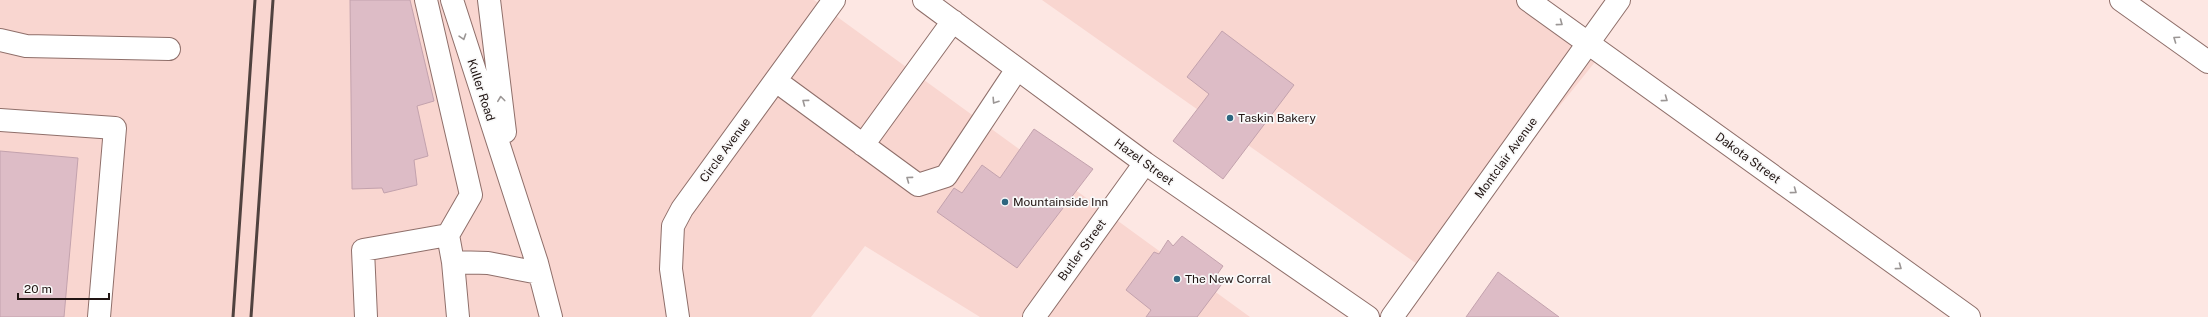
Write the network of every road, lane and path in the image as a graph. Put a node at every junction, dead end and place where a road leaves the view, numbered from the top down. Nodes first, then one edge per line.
1 (426, 0) edge
2 (452, 0) edge
3 (489, 0) edge
4 (834, 0) edge
5 (924, 0) edge
6 (1528, 0) edge
7 (1620, 0) edge
8 (2121, 0) edge
9 (953, 21) junction
10 (0, 40) edge
11 (1588, 43) junction
12 (168, 49) dead end
13 (2208, 62) edge
14 (1017, 69) junction
15 (776, 81) junction
16 (0, 120) edge
17 (863, 145) junction
18 (1145, 163) junction
19 (510, 179) junction
20 (448, 235) junction
21 (453, 262) junction
22 (539, 272) junction
23 (99, 317) edge
24 (366, 317) edge
25 (458, 317) edge
26 (552, 317) edge
27 (678, 317) edge
28 (1034, 317) edge
29 (1368, 317) edge
30 (1392, 317) edge
31 (1969, 317) edge

1 - 20 street
2 -> 19 street, Kuller Road
19 -> 3 street, Kuller Road
4 - 15 street, Circle Avenue
5 - 9 street, Hazel Street
6 -> 11 street, Dakota Street
7 - 11 street, Montclair Avenue
13 -> 8 street
9 - 14 street, Hazel Street
9 - 17 street
10 - 12 street
11 - 30 street, Montclair Avenue
11 -> 31 street, Dakota Street
14 -> 17 street
14 - 18 street, Hazel Street
17 -> 15 street
15 - 27 street, Circle Avenue
16 - 23 street
18 - 28 street, Butler Street
18 - 29 street, Hazel Street
19 - 22 street, Kuller Road
20 - 21 street
20 - 24 street
21 - 22 street
21 - 25 street
22 - 26 street, Kuller Road

